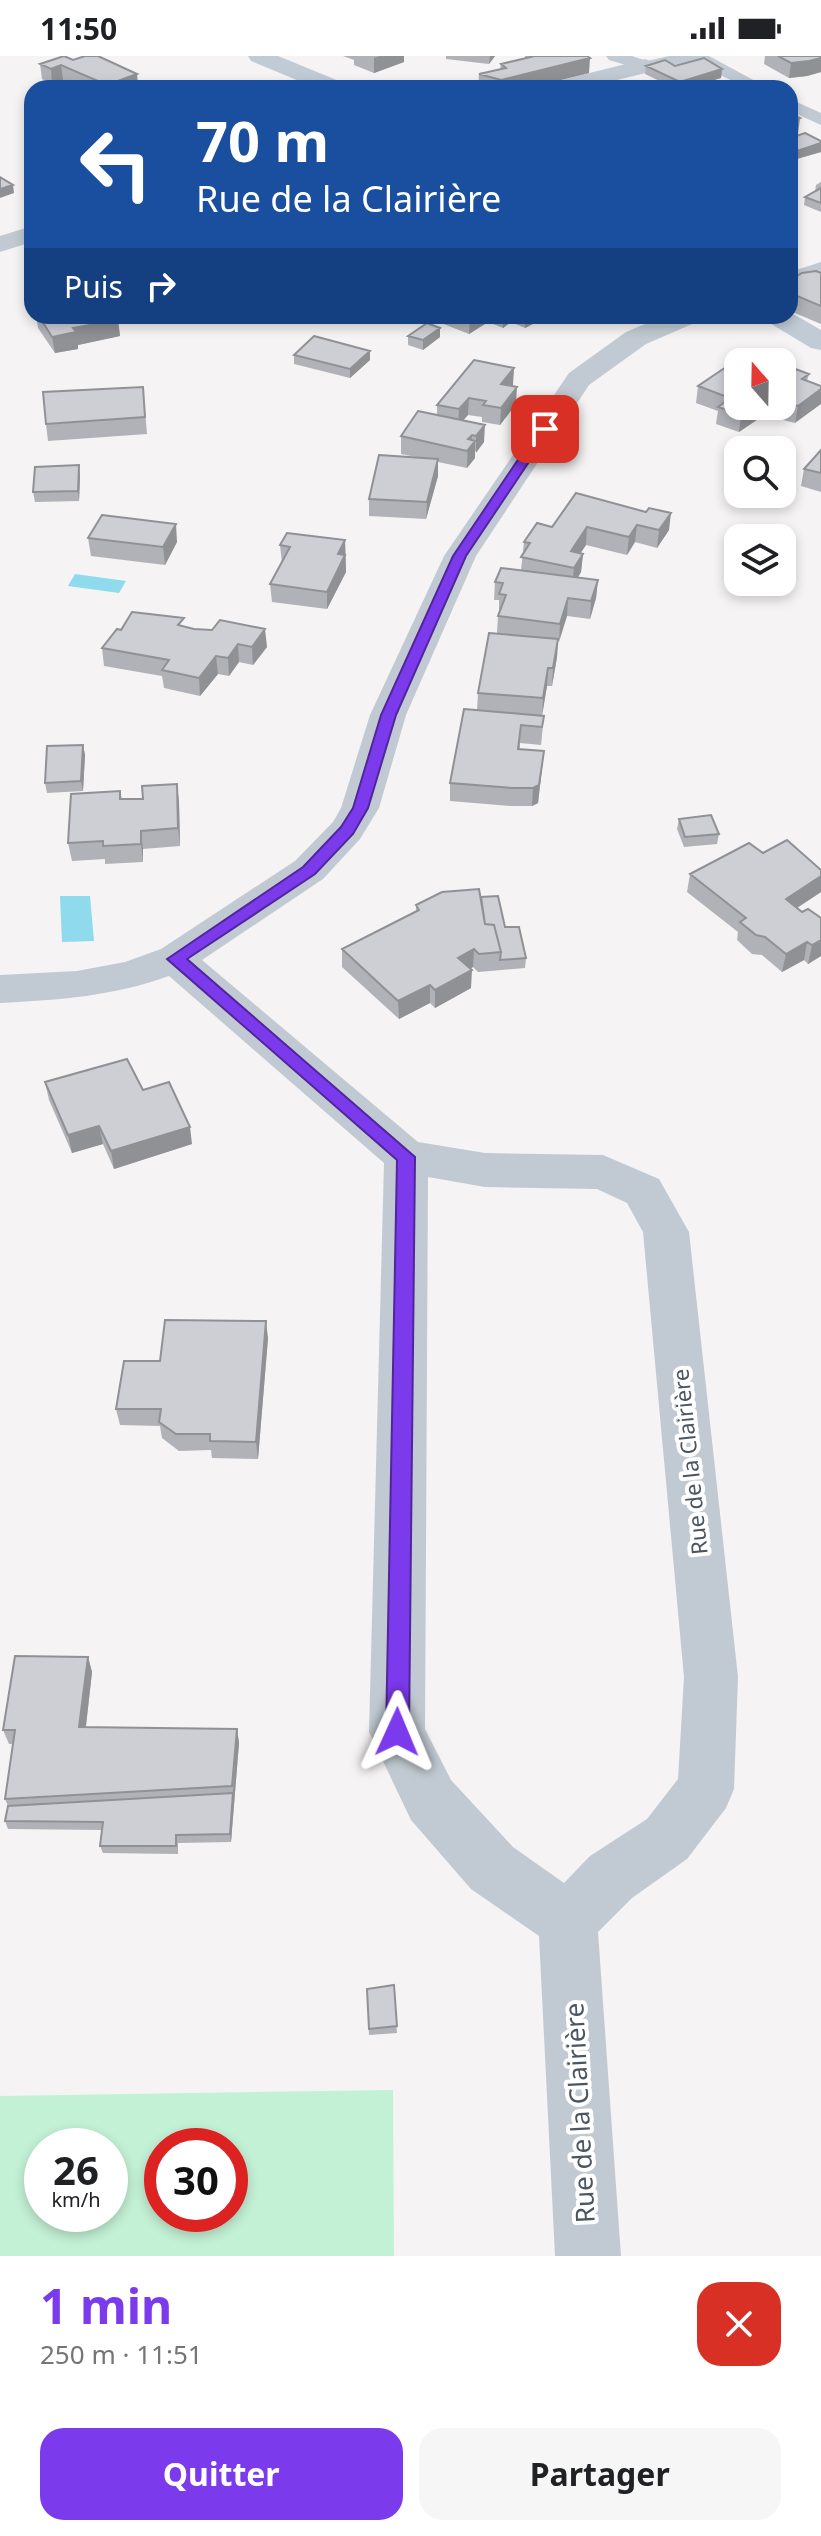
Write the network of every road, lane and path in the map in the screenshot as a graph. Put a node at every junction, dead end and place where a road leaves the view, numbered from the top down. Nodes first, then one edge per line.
1 (259, 56) edge
2 (615, 56) edge
3 (695, 56) edge
4 (646, 66) junction
5 (317, 80) edge
6 (589, 80) edge
7 (743, 80) edge
8 (798, 108) edge
9 (821, 120) edge
10 (24, 236) edge
11 (0, 244) edge
12 (821, 268) edge
13 (798, 276) edge
14 (668, 324) edge
15 (791, 324) edge
16 (821, 342) edge
17 (175, 959) junction
18 (0, 989) edge
19 (406, 1157) junction
20 (568, 1921) junction
21 (588, 2256) edge

1 - 5 street
2 - 4 lane
3 - 4 lane
3 - 7 lane
4 - 6 street
8 - 9 lane
10 - 11 street
12 - 13 lane
14 - 17 street
15 - 16 street
17 - 18 street
17 - 19 street
19 - 20 street
19 - 20 street, Rue de la Clairière
20 - 21 street, Rue de la Clairière

